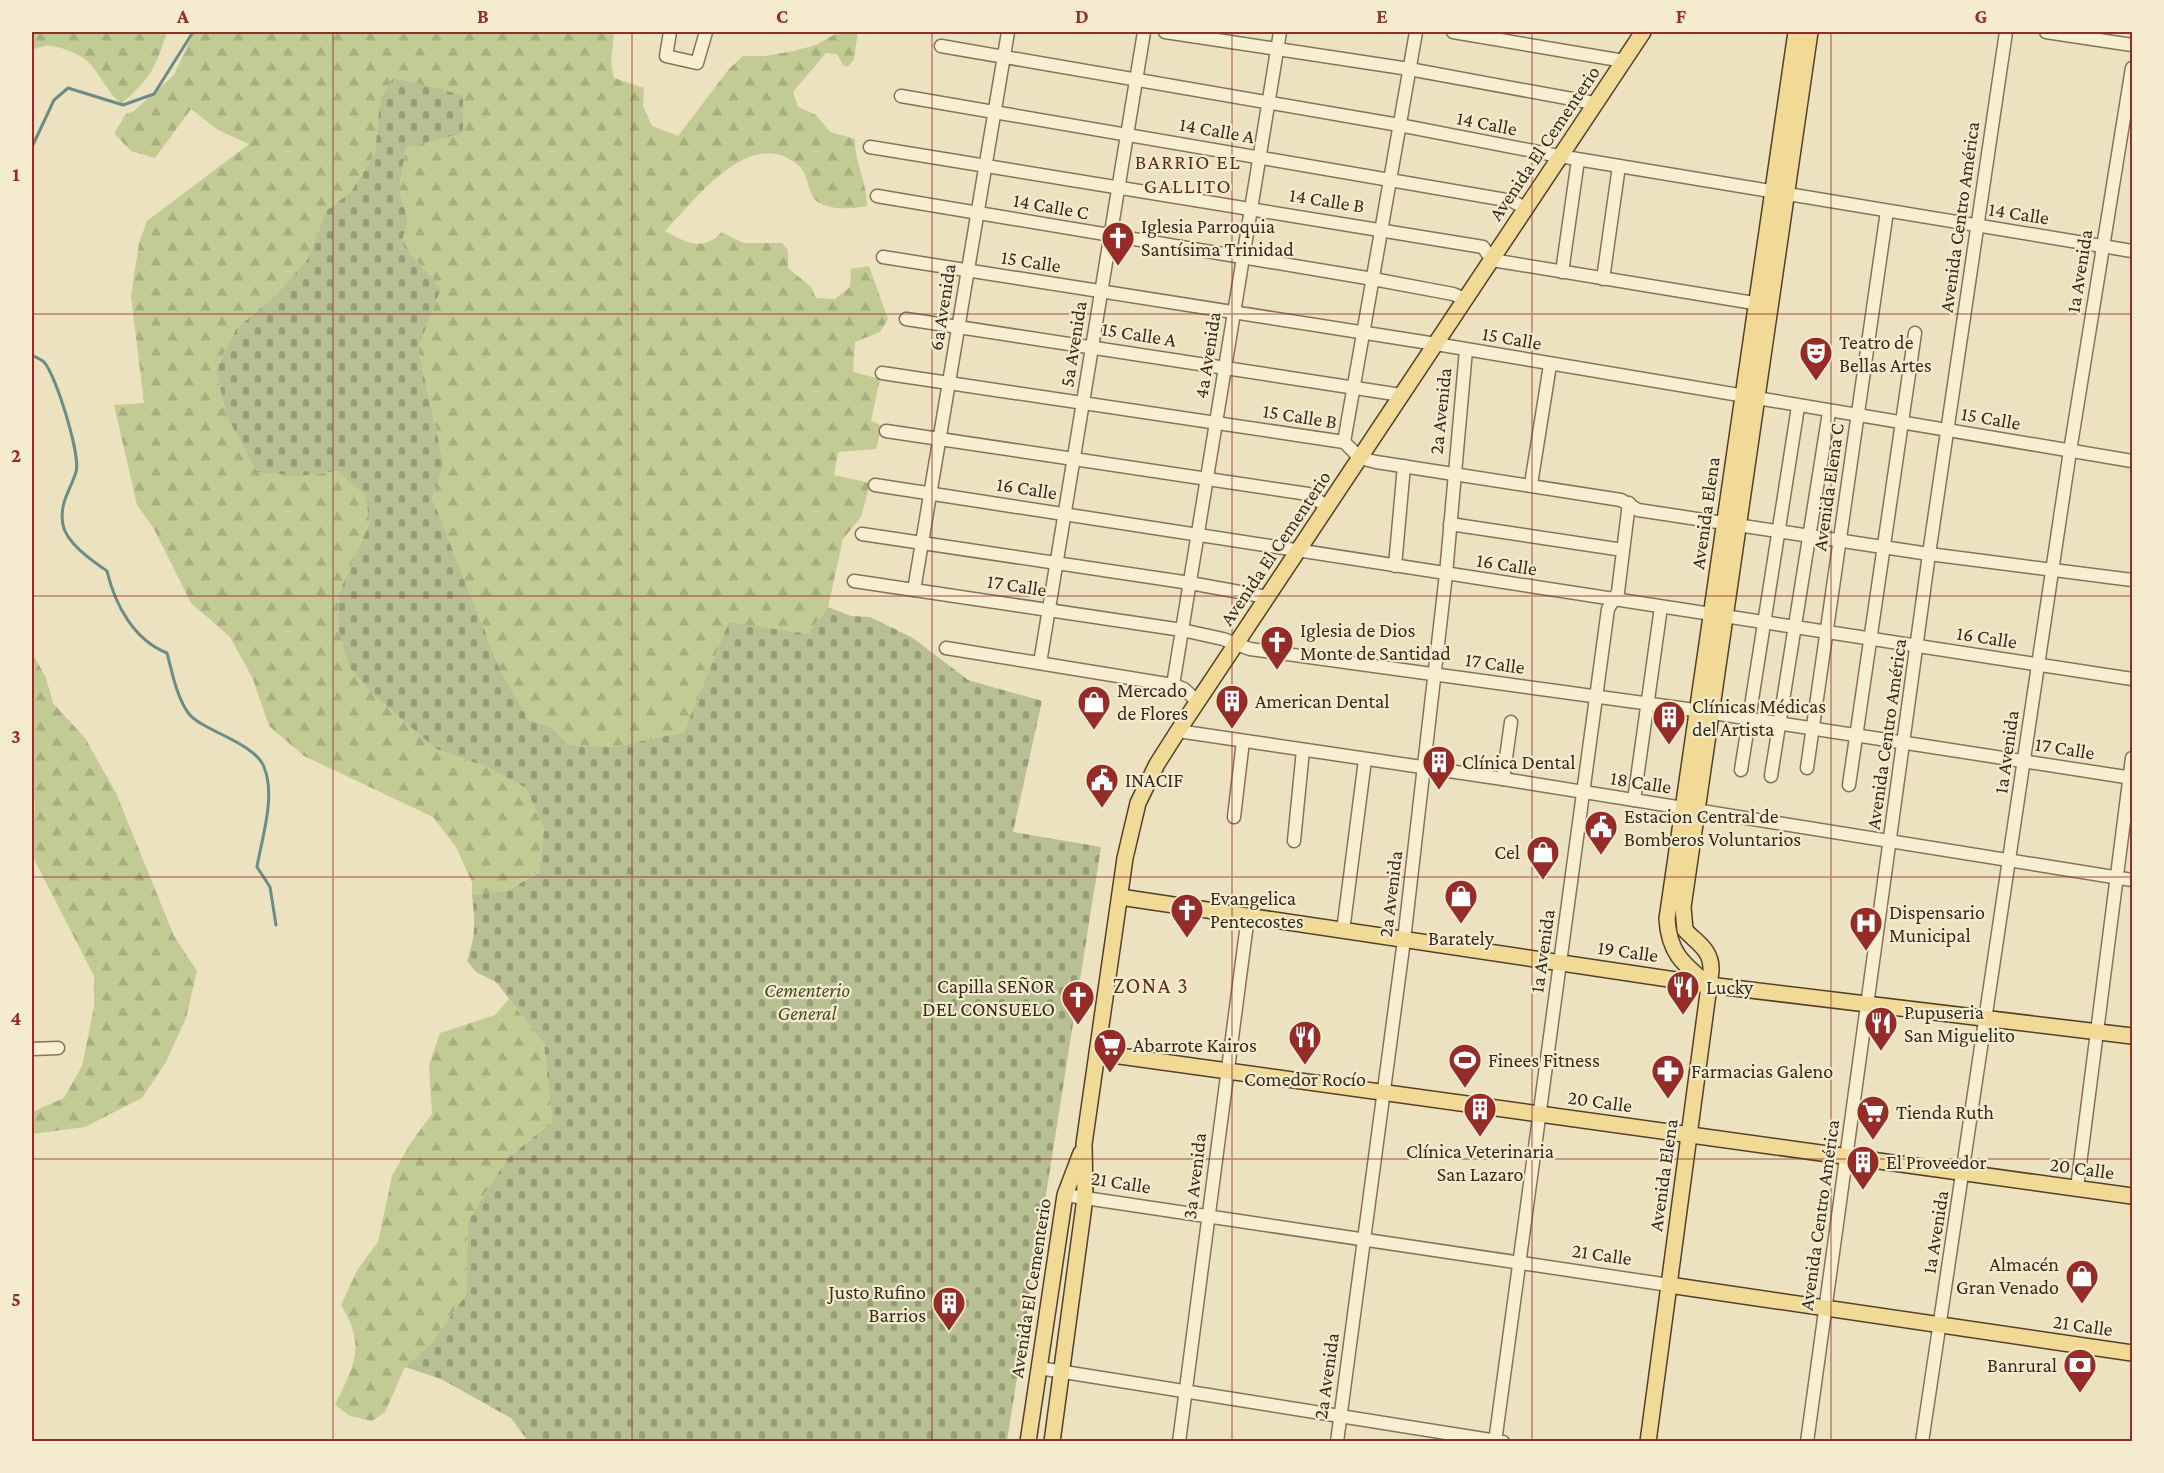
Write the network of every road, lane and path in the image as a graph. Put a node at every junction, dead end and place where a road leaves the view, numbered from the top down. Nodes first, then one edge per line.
1 (670, 32) edge
2 (706, 32) edge
3 (1008, 32) edge
4 (1144, 32) edge
5 (1166, 32) edge
6 (1280, 32) edge
7 (1416, 32) edge
8 (1453, 32) edge
9 (1644, 32) edge
10 (1796, 32) edge
11 (1810, 32) edge
12 (2006, 32) edge
13 (2046, 32) edge
14 (2133, 45) edge
15 (941, 46) dead end
16 (1277, 50) junction
17 (1002, 57) junction
18 (1624, 61) junction
19 (2133, 68) edge
20 (1409, 69) junction
21 (1136, 80) junction
22 (901, 96) dead end
23 (1268, 103) junction
24 (1594, 103) junction
25 (994, 111) junction
26 (1399, 125) junction
27 (1127, 134) junction
28 (870, 147) dead end
29 (1559, 156) junction
30 (1260, 157) junction
31 (1578, 160) junction
32 (985, 164) junction
33 (1619, 166) junction
34 (1390, 179) junction
35 (1119, 186) junction
36 (1780, 193) junction
37 (877, 196) dead end
38 (1251, 208) junction
39 (1525, 208) junction
40 (1887, 211) junction
41 (977, 213) junction
42 (1978, 226) junction
43 (1382, 229) junction
44 (1111, 236) junction
45 (2102, 246) junction
46 (2133, 251) edge
47 (883, 257) dead end
48 (1243, 258) junction
49 (1492, 260) junction
50 (968, 270) junction
51 (1562, 272) junction
52 (1373, 279) junction
53 (1603, 279) junction
54 (1101, 292) junction
55 (1466, 299) junction
56 (1763, 305) junction
57 (1234, 313) junction
58 (906, 319) dead end
59 (958, 327) junction
60 (1363, 333) junction
61 (1915, 333) dead end
62 (1436, 345) junction
63 (1092, 346) junction
64 (1466, 350) junction
65 (1550, 365) junction
66 (1225, 367) junction
67 (882, 373) dead end
68 (949, 383) junction
69 (1354, 387) junction
70 (1401, 395) junction
71 (1742, 398) junction
72 (1757, 400) junction
73 (1083, 403) junction
74 (1798, 407) junction
75 (1829, 412) junction
76 (1858, 415) junction
77 (1900, 422) junction
78 (1216, 423) junction
79 (886, 431) dead end
80 (1948, 431) junction
81 (940, 439) junction
82 (1344, 442) junction
83 (2070, 451) junction
84 (1360, 458) junction
85 (1074, 460) junction
86 (2133, 461) edge
87 (1404, 466) junction
88 (1454, 473) junction
89 (1206, 479) junction
90 (875, 484) dead end
91 (1531, 484) junction
92 (931, 493) junction
93 (1629, 503) junction
94 (1328, 507) junction
95 (1065, 514) junction
96 (1732, 524) junction
97 (1450, 525) junction
98 (1777, 531) junction
99 (862, 534) dead end
100 (1198, 534) junction
101 (1808, 535) junction
102 (1840, 540) junction
103 (922, 542) junction
104 (1883, 547) junction
105 (1623, 550) junction
106 (1298, 552) junction
107 (1929, 554) junction
108 (1057, 563) junction
109 (1395, 566) junction
110 (2053, 570) junction
111 (1446, 574) junction
112 (2133, 580) edge
113 (854, 581) dead end
114 (1190, 582) junction
115 (914, 590) junction
116 (1268, 597) junction
117 (1614, 600) junction
118 (1661, 607) junction
119 (1049, 610) junction
120 (1719, 616) junction
121 (1764, 623) junction
122 (1794, 628) junction
123 (1182, 630) junction
124 (1827, 633) junction
125 (1869, 639) junction
126 (1236, 645) junction
127 (1918, 646) junction
128 (946, 648) dead end
129 (1040, 663) junction
130 (2039, 665) junction
131 (1435, 675) junction
132 (2133, 679) edge
133 (1173, 685) junction
134 (1596, 697) junction
135 (1198, 702) junction
136 (1647, 704) junction
137 (1704, 711) junction
138 (1749, 718) junction
139 (1511, 722) dead end
140 (1779, 723) junction
141 (1813, 729) junction
142 (1178, 731) junction
143 (1855, 735) junction
144 (1244, 741) junction
145 (1905, 743) junction
146 (1303, 750) junction
147 (2133, 758) edge
148 (1365, 760) junction
149 (2025, 761) junction
150 (1424, 768) junction
151 (1808, 768) dead end
152 (1741, 770) dead end
153 (1771, 776) dead end
154 (2131, 778) edge
155 (1503, 779) junction
156 (1849, 784) dead end
157 (1583, 792) junction
158 (1634, 800) junction
159 (1690, 809) junction
160 (1234, 817) dead end
161 (1294, 841) dead end
162 (1891, 841) junction
163 (2010, 860) junction
164 (2116, 877) junction
165 (2133, 880) edge
166 (1120, 897) junction
167 (1248, 916) junction
168 (1343, 930) junction
169 (1404, 940) junction
170 (1560, 963) junction
171 (1709, 985) junction
172 (1868, 1005) junction
173 (1987, 1020) junction
174 (2096, 1031) junction
175 (2133, 1036) edge
176 (58, 1048) dead end
177 (32, 1049) edge
178 (1098, 1053) junction
179 (1228, 1071) junction
180 (1385, 1092) junction
181 (1539, 1113) junction
182 (1691, 1134) junction
183 (1084, 1144) junction
184 (1847, 1156) junction
185 (1964, 1173) junction
186 (2077, 1188) junction
187 (1065, 1195) junction
188 (2133, 1196) edge
189 (1085, 1198) junction
190 (1209, 1216) junction
191 (1364, 1240) junction
192 (1519, 1263) junction
193 (1669, 1285) junction
194 (1826, 1308) junction
195 (1939, 1325) junction
196 (2133, 1353) edge
197 (1039, 1368) junction
198 (1061, 1372) junction
199 (1185, 1391) junction
200 (1340, 1416) junction
201 (1498, 1441) edge
202 (1028, 1442) edge
203 (1052, 1442) edge
204 (1179, 1442) edge
205 (1337, 1442) edge
206 (1648, 1442) edge
207 (1807, 1442) edge
208 (1922, 1442) edge

1 - 2 street
3 - 17 street, 6a Avenida
4 - 21 street, 5a Avenida
5 - 16 street
6 - 16 street, 4a Avenida
7 - 20 street
8 - 18 street
9 - 18 main road, Avenida El Cementerio
10 - 36 main road, Avenida Elena
11 - 36 main road, Avenida Elena
12 - 42 street, Avenida Centro América
13 - 14 street
15 - 17 street, 14 Calle
16 - 20 street
16 - 23 street, 4a Avenida
17 - 21 street, 14 Calle
17 - 25 street, 6a Avenida
18 - 24 main road, Avenida El Cementerio
19 - 45 street, 1a Avenida
20 - 24 street
20 - 26 street
21 - 23 street, 14 Calle
21 - 27 street, 5a Avenida
22 - 25 street, 14 Calle A
23 - 26 street, 14 Calle
23 - 30 street, 4a Avenida
24 - 29 main road, Avenida El Cementerio
25 - 27 street, 14 Calle A
25 - 32 street, 6a Avenida
26 - 29 street, 14 Calle
26 - 34 street
27 - 30 street, 14 Calle A
27 - 35 street, 5a Avenida
28 - 32 street, 14 Calle B
29 - 31 street, 14 Calle
29 - 39 main road, Avenida El Cementerio
30 - 34 street, 14 Calle A
30 - 38 street, 4a Avenida
31 - 33 street, 14 Calle
31 - 51 street
32 - 35 street, 14 Calle B
32 - 41 street, 6a Avenida
33 - 36 street, 14 Calle
33 - 53 street
34 - 39 street, 14 Calle A
34 - 43 street
35 - 38 street, 14 Calle B
35 - 44 street, 5a Avenida
36 - 40 street, 14 Calle
36 - 56 main road, Avenida Elena
37 - 41 street, 14 Calle C
38 - 43 street, 14 Calle B
38 - 48 street, 4a Avenida
39 - 49 main road, Avenida El Cementerio
40 - 42 street, 14 Calle
40 - 76 street, Avenida Elena C
41 - 44 street, 14 Calle C
41 - 50 street, 6a Avenida
42 - 45 street, 14 Calle
42 - 80 street, Avenida Centro América
43 - 49 street, 14 Calle B
43 - 52 street
44 - 48 street, 14 Calle C
44 - 54 street, 5a Avenida
45 - 46 street, 14 Calle
45 - 83 street, 1a Avenida
47 - 50 street, 15 Calle
48 - 52 street, 14 Calle C
48 - 57 street, 4a Avenida
49 - 51 street, 14 Calle B
49 - 55 main road, Avenida El Cementerio
50 - 54 street, 15 Calle
50 - 59 street, 6a Avenida
51 - 53 street, 14 Calle B
52 - 55 street, 14 Calle C
52 - 60 street
53 - 56 street, 14 Calle B
54 - 57 street, 15 Calle
54 - 63 street, 5a Avenida
55 - 62 main road, Avenida El Cementerio
56 - 71 main road, Avenida Elena
56 - 72 main road, Avenida Elena
57 - 60 street, 15 Calle
57 - 66 street, 4a Avenida
58 - 59 street, 15 Calle A
59 - 63 street, 15 Calle A
59 - 68 street, 6a Avenida
60 - 62 street, 15 Calle
60 - 69 street
61 - 77 street
62 - 64 street, 15 Calle
62 - 70 main road, Avenida El Cementerio
63 - 66 street, 15 Calle A
63 - 73 street, 5a Avenida
64 - 65 street, 15 Calle
64 - 88 street, 2a Avenida
65 - 71 street, 15 Calle
65 - 91 street
66 - 69 street, 15 Calle A
66 - 78 street, 4a Avenida
67 - 68 street, 15 Calle B
68 - 73 street, 15 Calle B
68 - 81 street, 6a Avenida
69 - 70 street, 15 Calle A
69 - 82 street
70 - 84 main road, Avenida El Cementerio
71 - 72 street, 15 Calle
71 - 96 main road, Avenida Elena
72 - 74 street, 15 Calle
72 - 96 main road, Avenida Elena
73 - 78 street, 15 Calle B
73 - 85 street, 5a Avenida
74 - 75 street, 15 Calle
74 - 98 street
75 - 76 street, 15 Calle
75 - 101 street
76 - 77 street, 15 Calle
76 - 102 street, Avenida Elena C
77 - 80 street, 15 Calle
77 - 104 street
78 - 82 street, 15 Calle B
78 - 89 street, 4a Avenida
79 - 81 street
80 - 83 street, 15 Calle
80 - 107 street, Avenida Centro América
81 - 85 street
81 - 92 street, 6a Avenida
82 - 84 street, 15 Calle B
83 - 86 street, 15 Calle
83 - 110 street, 1a Avenida
84 - 87 street
84 - 94 main road, Avenida El Cementerio
85 - 89 street
85 - 95 street, 5a Avenida
87 - 88 street
87 - 109 street
88 - 91 street
88 - 97 street, 2a Avenida
89 - 94 street
89 - 100 street, 4a Avenida
90 - 92 street, 16 Calle
91 - 93 street
92 - 95 street, 16 Calle
92 - 103 street, 6a Avenida
93 - 96 street
93 - 105 street, 1a Avenida
94 - 106 main road, Avenida El Cementerio
95 - 100 street, 16 Calle
95 - 108 street, 5a Avenida
96 - 98 street
96 - 120 main road, Avenida Elena
97 - 105 street
97 - 111 street, 2a Avenida
98 - 101 street
98 - 121 street
99 - 103 street
100 - 106 street, 16 Calle
100 - 114 street, 4a Avenida
101 - 102 street
101 - 122 street
102 - 104 street
102 - 124 street, Avenida Elena C
103 - 108 street
103 - 115 street, 6a Avenida
104 - 107 street
104 - 125 street
105 - 117 street, 1a Avenida
106 - 109 street, 16 Calle
106 - 116 main road, Avenida El Cementerio
107 - 110 street
107 - 127 street, Avenida Centro América
108 - 114 street
108 - 119 street, 5a Avenida
109 - 111 street, 16 Calle
110 - 112 street
110 - 130 street, 1a Avenida
111 - 117 street, 16 Calle
111 - 131 street, 2a Avenida
113 - 115 street, 17 Calle
114 - 116 street
114 - 123 street, 4a Avenida
115 - 119 street, 17 Calle
116 - 126 main road, Avenida El Cementerio
117 - 118 street, 16 Calle
117 - 134 street, 1a Avenida
118 - 120 street, 16 Calle
118 - 136 street
119 - 123 street, 17 Calle
119 - 129 street, 5a Avenida
120 - 121 street, 16 Calle
120 - 137 main road, Avenida Elena
121 - 122 street, 16 Calle
121 - 138 street
122 - 124 street, 16 Calle
122 - 140 street
123 - 126 street, 17 Calle
123 - 133 street, 4a Avenida
124 - 125 street, 16 Calle
124 - 141 street, Avenida Elena C
125 - 127 street, 16 Calle
125 - 143 street
126 - 131 street, 17 Calle
126 - 135 main road, Avenida El Cementerio
127 - 130 street, 16 Calle
127 - 145 street, Avenida Centro América
128 - 129 street
129 - 133 street
130 - 132 street, 16 Calle
130 - 149 street, 1a Avenida
131 - 134 street, 17 Calle
131 - 150 street, 2a Avenida
133 - 135 street
134 - 136 street, 17 Calle
134 - 157 street, 1a Avenida
135 - 142 main road, Avenida El Cementerio
136 - 137 street, 17 Calle
136 - 158 street
137 - 138 street, 17 Calle
137 - 159 main road, Avenida Elena
138 - 140 street, 17 Calle
138 - 152 street
139 - 155 street
140 - 141 street, 17 Calle
140 - 153 street
141 - 143 street, 17 Calle
141 - 151 street, Avenida Elena C
142 - 144 street, 18 Calle
142 - 166 main road, Avenida El Cementerio
143 - 145 street, 17 Calle
143 - 156 street
144 - 146 street, 18 Calle
144 - 160 street
145 - 149 street, 17 Calle
145 - 162 street, Avenida Centro América
146 - 148 street, 18 Calle
146 - 161 street
147 - 154 street
148 - 150 street, 18 Calle
148 - 168 street
149 - 154 street, 17 Calle
149 - 163 street, 1a Avenida
150 - 155 street, 18 Calle
150 - 169 street, 2a Avenida
154 - 164 street
155 - 157 street, 18 Calle
157 - 158 street, 18 Calle
157 - 170 street, 1a Avenida
158 - 159 street, 18 Calle
159 - 162 street, 18 Calle
159 - 171 main road, Avenida Elena
159 - 171 main road, Avenida Elena
162 - 163 street, 18 Calle
162 - 172 street, Avenida Centro América
163 - 164 street, 18 Calle
163 - 173 street, 1a Avenida
164 - 165 street, 18 Calle
164 - 174 street
166 - 167 main road, 19 Calle
166 - 178 main road, Avenida El Cementerio
167 - 168 main road, 19 Calle
167 - 179 street, 3a Avenida
168 - 169 main road, 19 Calle
169 - 170 main road, 19 Calle
169 - 180 street, 2a Avenida
170 - 171 main road, 19 Calle
170 - 181 street, 1a Avenida
171 - 172 main road, 19 Calle
171 - 182 main road, Avenida Elena
172 - 173 main road, 19 Calle
172 - 184 street, Avenida Centro América
173 - 174 main road, 19 Calle
173 - 185 street, 1a Avenida
174 - 175 main road, 19 Calle
174 - 186 street
176 - 177 street
178 - 179 main road, 20 Calle
178 - 183 main road, Avenida El Cementerio
179 - 180 main road, 20 Calle
179 - 190 street, 3a Avenida
180 - 181 main road, 20 Calle
180 - 191 street, 2a Avenida
181 - 182 main road, 20 Calle
181 - 192 street, 1a Avenida
182 - 184 main road, 20 Calle
182 - 193 main road, Avenida Elena
183 - 187 main road, Avenida El Cementerio
183 - 189 main road, Avenida El Cementerio
184 - 185 main road, 20 Calle
184 - 194 street, Avenida Centro América
185 - 186 main road, 20 Calle
185 - 195 street, 1a Avenida
186 - 188 main road, 20 Calle
187 - 189 street, 21 Calle
187 - 197 main road, Avenida El Cementerio
189 - 190 street, 21 Calle
189 - 198 main road, Avenida El Cementerio
190 - 191 street, 21 Calle
190 - 199 street, 3a Avenida
191 - 192 street, 21 Calle
191 - 200 street, 2a Avenida
192 - 193 street, 21 Calle
192 - 201 street, 1a Avenida
193 - 194 main road, 21 Calle
193 - 206 main road, Avenida Elena
194 - 195 main road, 21 Calle
194 - 207 street, Avenida Centro América
195 - 196 main road, 21 Calle
195 - 208 street, 1a Avenida
197 - 198 street
197 - 202 main road, Avenida El Cementerio
198 - 199 street
198 - 203 main road, Avenida El Cementerio
199 - 200 street
199 - 204 street, 3a Avenida
200 - 201 street
200 - 205 street, 2a Avenida

